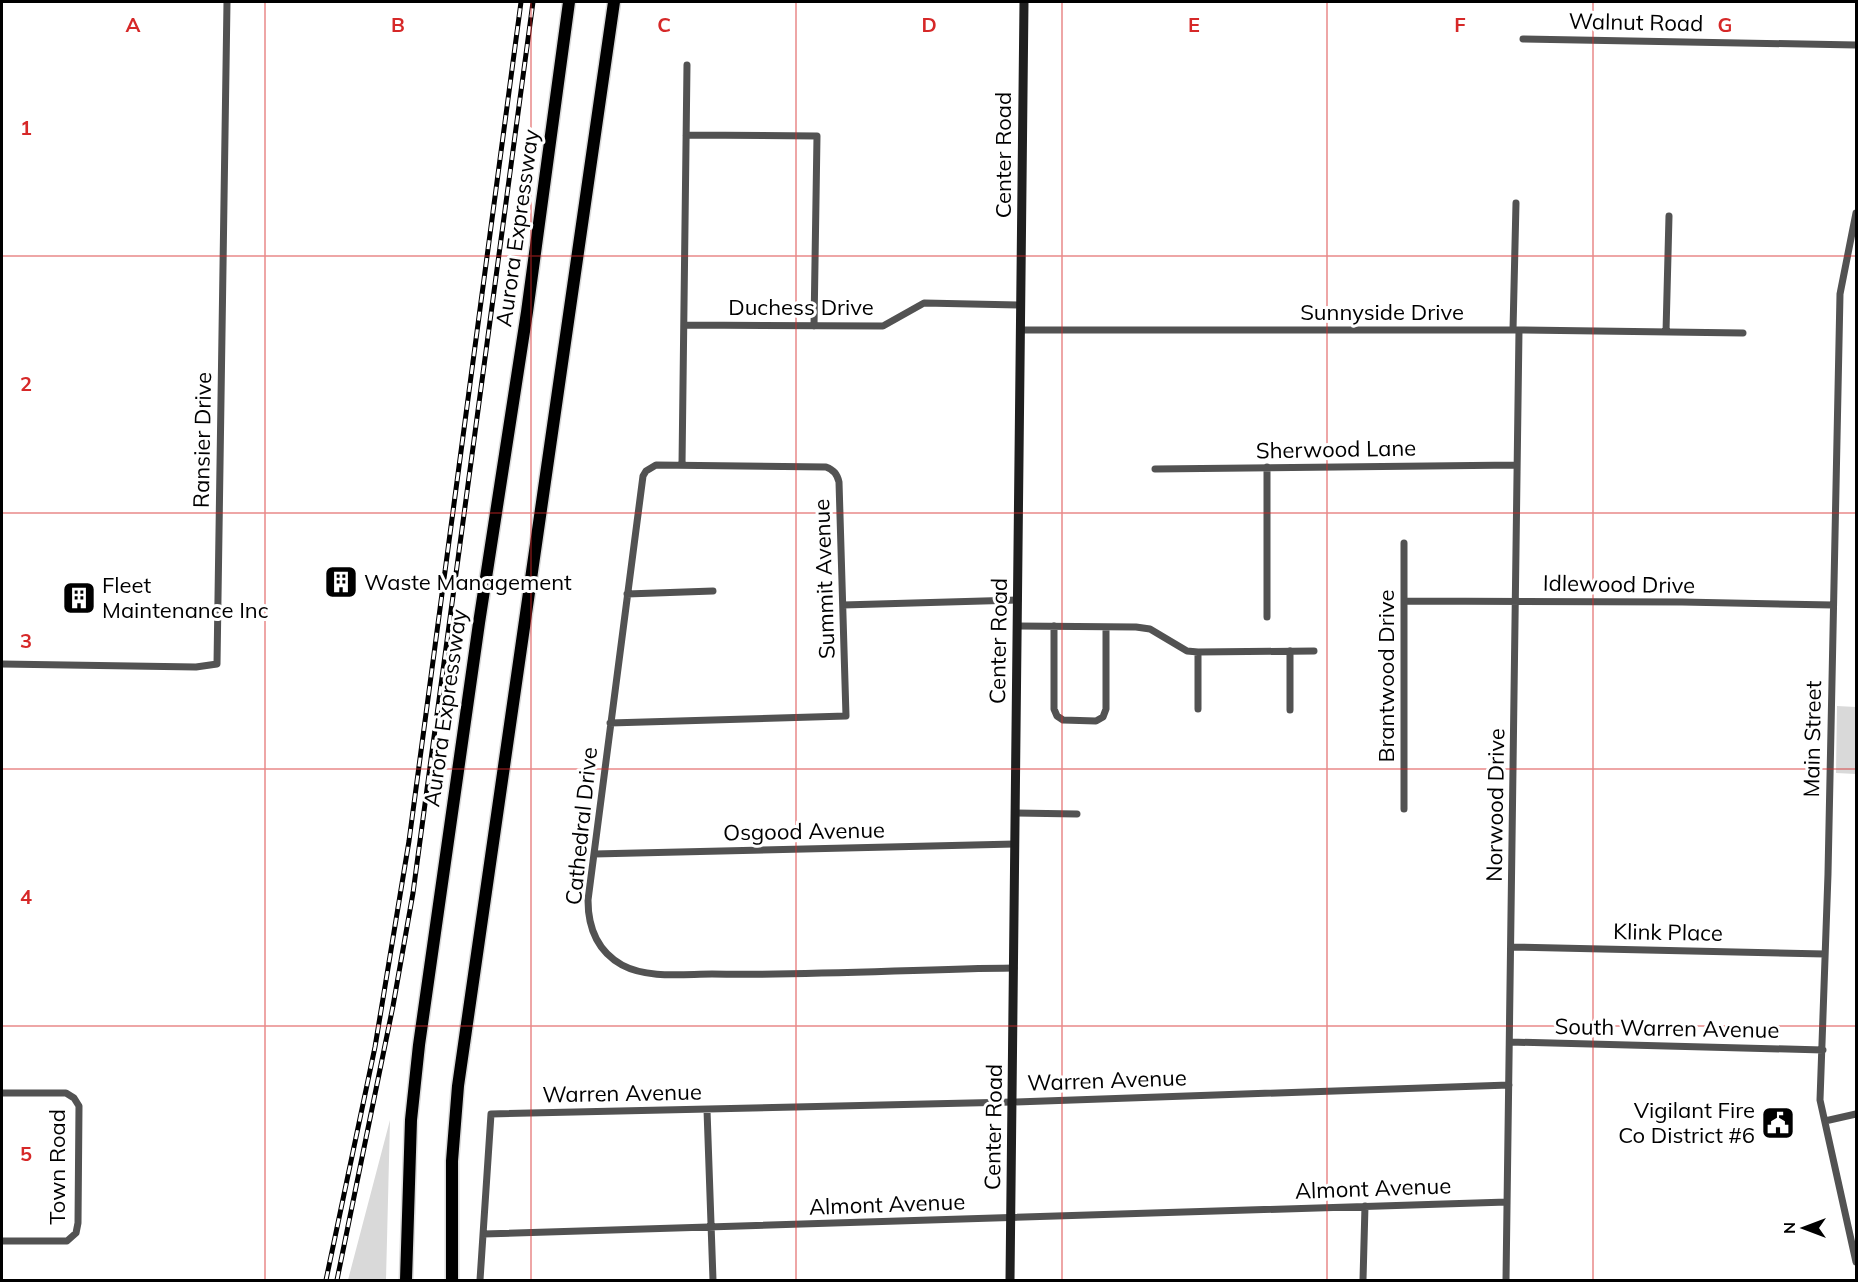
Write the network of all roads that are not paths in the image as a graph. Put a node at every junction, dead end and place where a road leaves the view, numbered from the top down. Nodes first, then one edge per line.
1 (227, 2) edge
2 (569, 2) edge
3 (614, 2) edge
4 (1024, 2) edge
5 (1523, 39) dead end
6 (1857, 45) edge
7 (687, 65) dead end
8 (686, 135) junction
9 (1516, 203) dead end
10 (1857, 213) edge
11 (1669, 216) dead end
12 (1021, 305) junction
13 (684, 325) junction
14 (814, 326) junction
15 (1021, 330) junction
16 (1516, 330) junction
17 (1666, 332) junction
18 (1743, 333) dead end
19 (682, 465) junction
20 (1517, 465) junction
21 (1267, 467) junction
22 (1155, 469) dead end
23 (1404, 543) dead end
24 (713, 591) dead end
25 (627, 594) junction
26 (1018, 600) junction
27 (1405, 601) junction
28 (1514, 601) junction
29 (843, 605) junction
30 (1833, 605) junction
31 (1267, 617) dead end
32 (1018, 626) junction
33 (1054, 626) junction
34 (1106, 627) junction
35 (1290, 651) junction
36 (1314, 651) dead end
37 (1198, 652) junction
38 (2, 664) edge
39 (1198, 709) dead end
40 (1290, 710) dead end
41 (610, 723) junction
42 (1404, 809) dead end
43 (1015, 813) junction
44 (1077, 814) dead end
45 (1015, 844) junction
46 (594, 854) junction
47 (1511, 947) junction
48 (1825, 954) junction
49 (1014, 968) junction
50 (1510, 1042) junction
51 (1823, 1050) junction
52 (1509, 1084) junction
53 (2, 1093) edge
54 (1013, 1102) junction
55 (706, 1110) junction
56 (1857, 1114) edge
57 (1825, 1121) junction
58 (1507, 1202) junction
59 (1365, 1206) junction
60 (1011, 1217) junction
61 (711, 1228) junction
62 (483, 1234) junction
63 (2, 1241) edge
64 (1857, 1262) edge
65 (406, 1281) edge
66 (452, 1281) edge
67 (480, 1281) edge
68 (713, 1281) edge
69 (1010, 1281) edge
70 (1363, 1281) edge
71 (1506, 1281) edge

1 - 38 street, Ransier Drive
2 - 65 highway, Aurora Expressway
3 - 66 highway
4 - 12 main road, Center Road
5 - 6 street, Walnut Road
7 - 8 street
8 - 13 street
8 - 14 street
9 - 16 street, Norwood Drive
10 - 30 street, Main Street
11 - 17 street
12 - 14 street, Duchess Drive
12 - 15 main road, Center Road
13 - 14 street, Duchess Drive
13 - 19 street
15 - 16 street, Sunnyside Drive
15 - 26 main road, Center Road
16 - 17 street, Sunnyside Drive
16 - 20 street, Norwood Drive
17 - 18 street, Sunnyside Drive
19 - 25 street, Cathedral Drive
19 - 29 street, Summit Avenue
20 - 21 street, Sherwood Lane
20 - 28 street, Norwood Drive
21 - 22 street, Sherwood Lane
21 - 31 street
23 - 27 street, Brantwood Drive
24 - 25 street
25 - 41 street, Cathedral Drive
26 - 29 street
26 - 32 main road, Center Road
27 - 28 street, Idlewood Drive
27 - 42 street, Brantwood Drive
28 - 30 street, Idlewood Drive
28 - 47 street, Norwood Drive
29 - 41 street, Summit Avenue
30 - 48 street, Main Street
32 - 33 street
32 - 43 main road, Center Road
33 - 34 street
33 - 34 street
34 - 37 street
35 - 36 street
35 - 37 street
35 - 40 street
37 - 39 street
41 - 46 street, Cathedral Drive
43 - 44 street
43 - 45 main road, Center Road
45 - 46 street, Osgood Avenue
45 - 49 main road, Center Road
46 - 49 street, Cathedral Drive
47 - 48 street, Klink Place
47 - 50 street, Norwood Drive
48 - 51 street, Main Street
49 - 54 main road, Center Road
50 - 51 street, South Warren Avenue
50 - 52 street, Norwood Drive
51 - 57 street, Main Street
52 - 54 street, Warren Avenue
52 - 58 street, Norwood Drive
53 - 63 street, Town Road
54 - 55 street, Warren Avenue
54 - 60 main road, Center Road
55 - 61 street
55 - 62 street, Warren Avenue
56 - 57 street
57 - 64 street, Main Street
58 - 59 street, Almont Avenue
58 - 71 street, Norwood Drive
59 - 60 street, Almont Avenue
59 - 70 street
60 - 61 street, Almont Avenue
60 - 69 main road, Center Road
61 - 62 street, Almont Avenue
61 - 68 street
62 - 67 street

